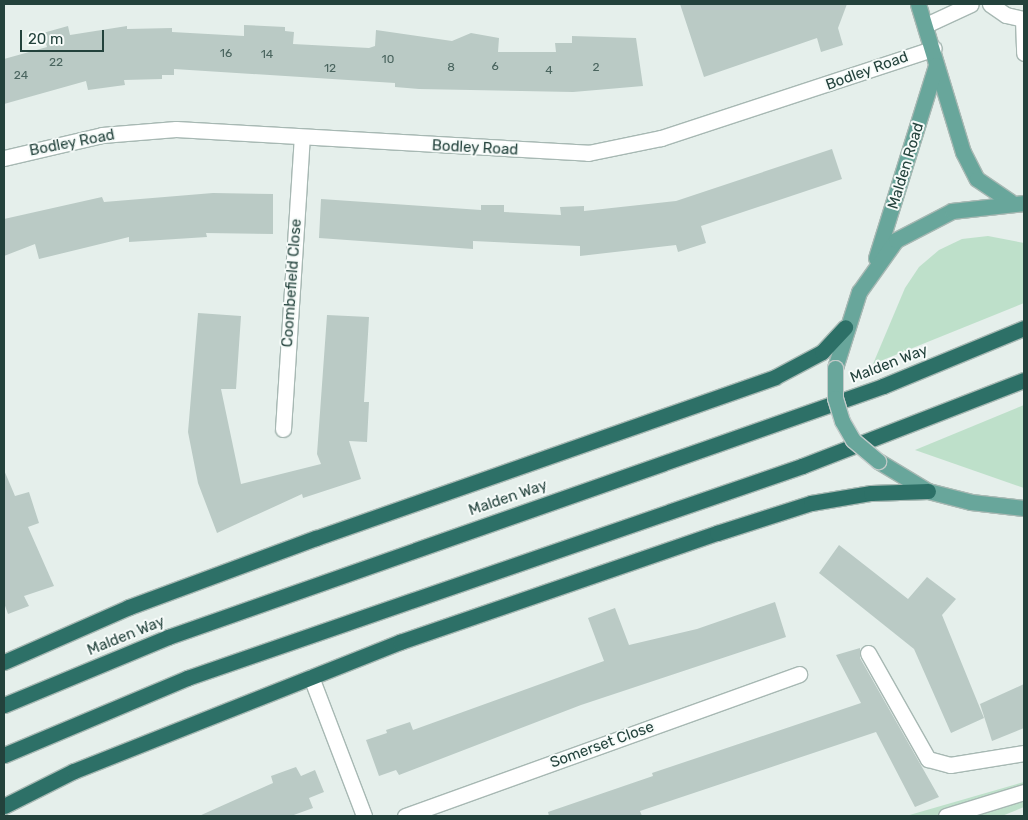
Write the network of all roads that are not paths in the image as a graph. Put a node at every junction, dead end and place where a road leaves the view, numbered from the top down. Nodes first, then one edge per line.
1 (918, 4) edge
2 (971, 4) edge
3 (990, 4) edge
4 (1024, 18) edge
5 (928, 24) junction
6 (934, 48) junction
7 (1024, 53) edge
8 (936, 65) junction
9 (302, 138) junction
10 (4, 158) edge
11 (1017, 202) edge
12 (874, 266) junction
13 (845, 327) junction
14 (1024, 328) edge
15 (1024, 380) edge
16 (283, 429) dead end
17 (928, 490) junction
18 (1020, 510) edge
19 (868, 653) dead end
20 (4, 662) edge
21 (799, 674) dead end
22 (311, 677) junction
23 (4, 705) edge
24 (1024, 753) edge
25 (4, 755) edge
26 (1024, 792) edge
27 (4, 806) edge
28 (364, 816) edge
29 (405, 816) edge
30 (946, 816) edge

1 - 5 main road, Malden Road
2 - 5 street
3 - 4 street
4 - 7 street
5 - 6 main road, Malden Road
6 - 8 main road, Malden Road
6 - 9 street, Bodley Road
8 - 11 main road, Malden Road
8 - 12 main road, Malden Road
9 - 10 street, Bodley Road
9 - 16 street, Coombefield Close
11 - 12 main road
12 - 13 main road
13 - 17 main road, bridge
13 - 20 highway
14 - 23 highway, Malden Way
15 - 25 highway
17 - 18 main road
17 - 22 highway
19 - 24 street
21 - 29 street, Somerset Close
22 - 27 highway
22 - 28 street
26 - 30 street

